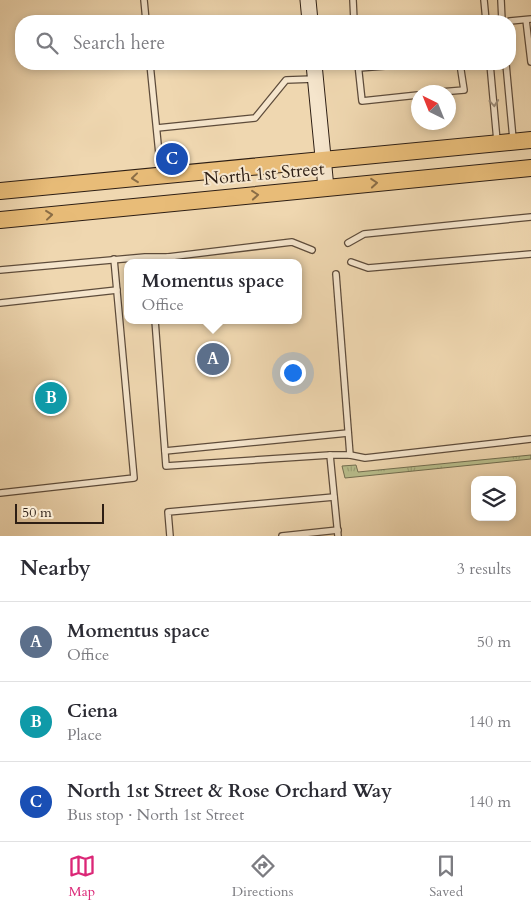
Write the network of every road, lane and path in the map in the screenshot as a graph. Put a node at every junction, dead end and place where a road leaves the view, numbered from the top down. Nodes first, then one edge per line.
1 (144, 0) edge
2 (308, 0) edge
3 (353, 0) edge
4 (484, 0) edge
5 (500, 0) edge
6 (145, 15) edge
7 (309, 15) edge
8 (354, 15) edge
9 (485, 15) edge
10 (501, 15) edge
11 (528, 20) edge
12 (530, 53) edge
13 (531, 62) edge
14 (151, 70) edge
15 (358, 70) edge
16 (461, 70) edge
17 (491, 70) edge
18 (506, 70) edge
19 (315, 71) edge
20 (456, 91) edge
21 (411, 96) edge
22 (157, 128) junction
23 (531, 140) edge
24 (505, 142) junction
25 (323, 160) junction
26 (531, 168) edge
27 (161, 176) junction
28 (326, 188) junction
29 (0, 191) edge
30 (531, 217) edge
31 (0, 220) edge
32 (348, 242) dead end
33 (312, 250) dead end
34 (531, 254) edge
35 (168, 257) joint
36 (114, 259) junction
37 (350, 262) dead end
38 (0, 270) edge
39 (336, 274) dead end
40 (117, 290) junction
41 (0, 303) edge
42 (155, 324) edge
43 (348, 433) junction
44 (531, 439) edge
45 (165, 451) junction
46 (330, 455) junction
47 (350, 455) junction
48 (0, 494) edge
49 (334, 497) junction
50 (338, 533) edge
51 (170, 536) edge
52 (282, 536) edge

1 - 6 lane
2 - 7 street
3 - 8 lane
4 - 9 lane
5 - 10 lane
11 - 12 lane
12 - 13 lane
14 - 22 lane
15 - 21 lane
16 - 20 lane
17 -> 24 lane
18 - 24 lane
19 - 22 lane
19 - 25 street
22 - 27 lane
23 - 24 main road, North 1st Street
24 - 25 main road, North 1st Street
25 - 27 main road, North 1st Street
25 - 28 street
28 -> 26 main road, North 1st Street
27 -> 29 main road, North 1st Street
31 -> 28 main road, North 1st Street
30 - 32 lane
33 - 35 lane
34 - 37 lane
35 - 36 lane
36 - 38 lane
36 - 40 lane
39 - 43 lane
40 - 41 lane
40 - 48 lane
42 - 45 lane
43 - 45 lane
43 - 47 lane
44 - 47 lane
45 - 46 lane
46 - 47 lane
46 - 49 lane
49 - 50 lane
49 - 51 lane
50 - 52 lane

